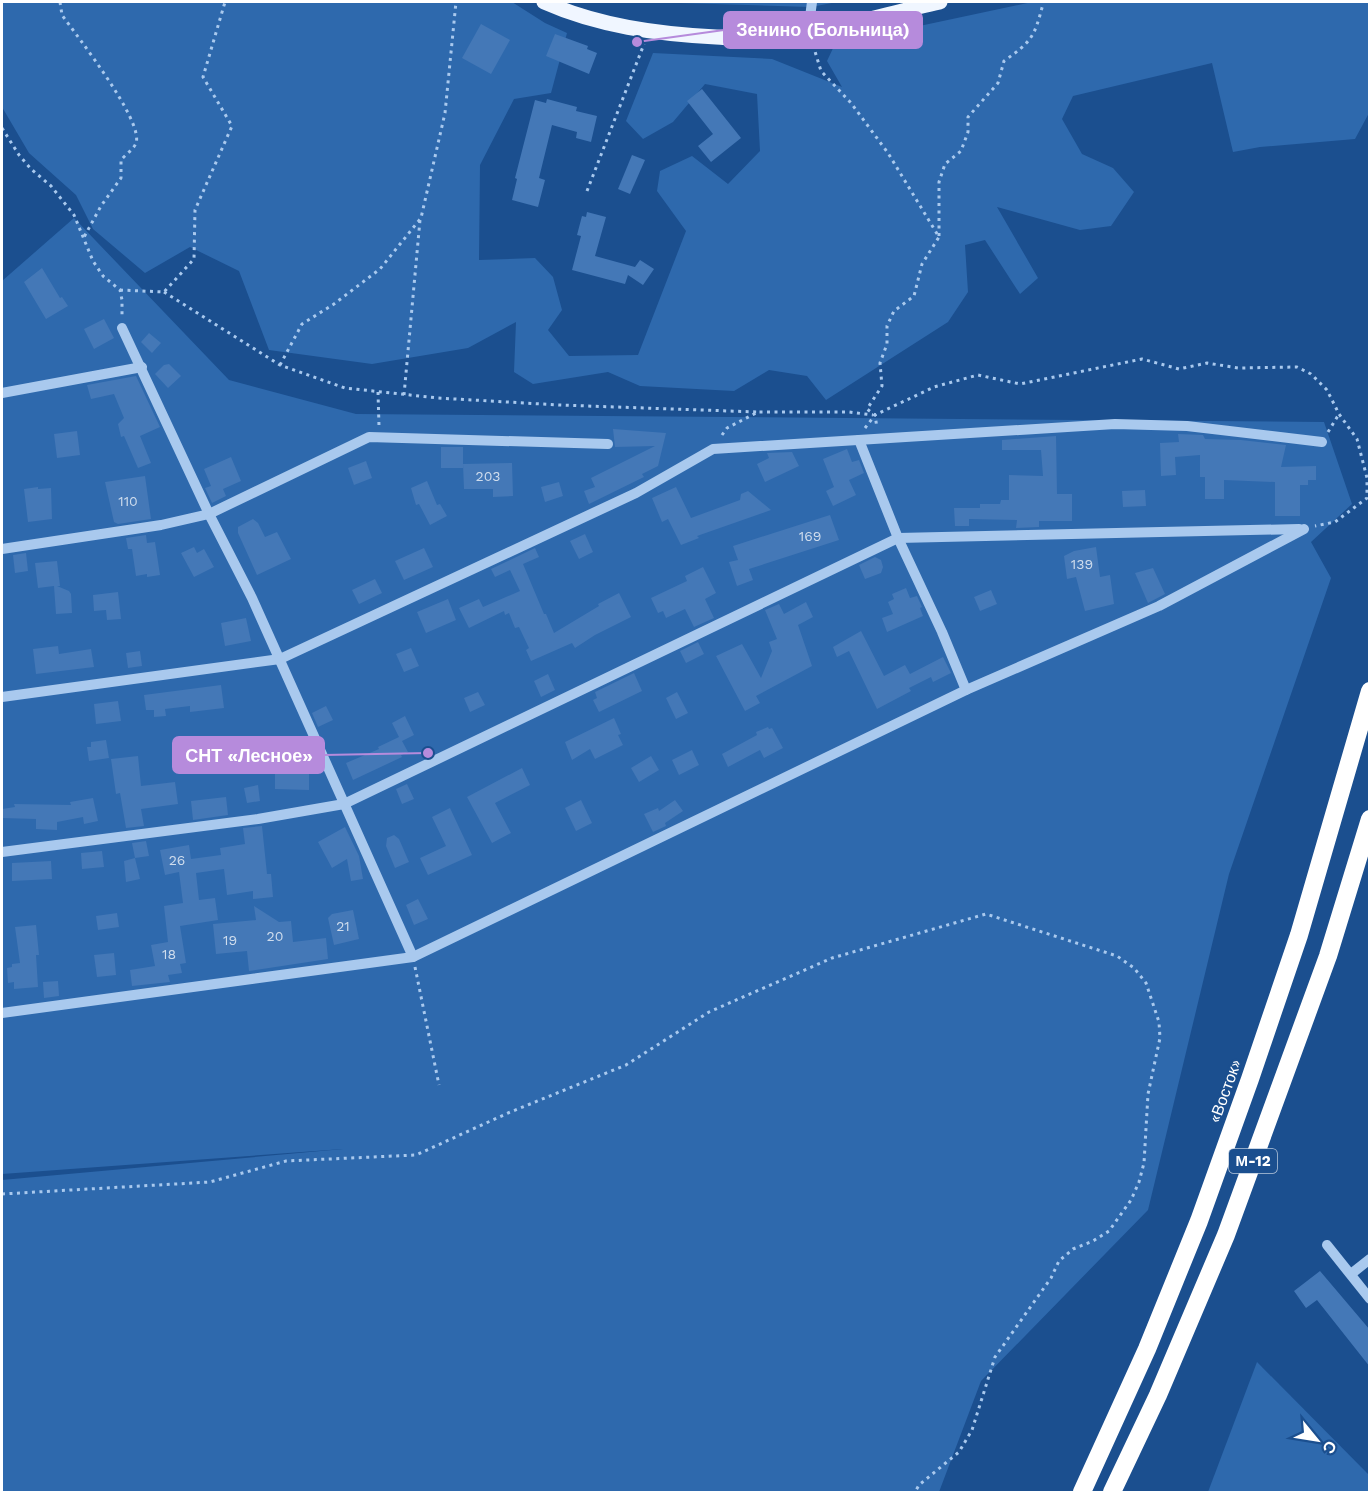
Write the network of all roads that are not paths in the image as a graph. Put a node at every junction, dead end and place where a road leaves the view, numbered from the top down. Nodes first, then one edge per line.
1 (544, 2) edge
2 (812, 2) edge
3 (940, 2) edge
4 (808, 32) junction
5 (122, 328) road end
6 (142, 368) junction
7 (2, 393) edge
8 (859, 440) junction
9 (1322, 442) road end
10 (608, 444) dead end
11 (209, 514) junction
12 (898, 538) junction
13 (2, 549) edge
14 (280, 659) junction
15 (966, 690) junction
16 (1370, 691) edge
17 (2, 697) edge
18 (344, 804) junction
19 (1370, 819) edge
20 (1370, 847) edge
21 (2, 852) edge
22 (1328, 956) junction
23 (413, 957) junction
24 (2, 1012) edge
25 (1327, 1245) dead end
26 (1370, 1259) edge
27 (1351, 1274) junction
28 (1370, 1299) edge
29 (1082, 1492) edge
30 (1112, 1492) edge

1 - 4 main road
2 - 4 street
3 - 4 main road
5 - 6 street
6 - 7 street
6 - 11 street
8 - 9 street
8 - 12 street
8 - 14 street
10 - 11 street
11 - 13 street
11 - 14 street
12 - 15 street
12 - 15 street
12 - 18 street
14 - 17 street
14 - 18 street
15 - 23 street
16 - 29 highway, «Восток» / М-12
18 - 21 street
18 - 23 street
19 - 22 highway, М-12
20 - 22 main road
22 - 30 highway, М-12
23 - 24 street
25 - 27 street
26 - 27 street
27 - 28 street

